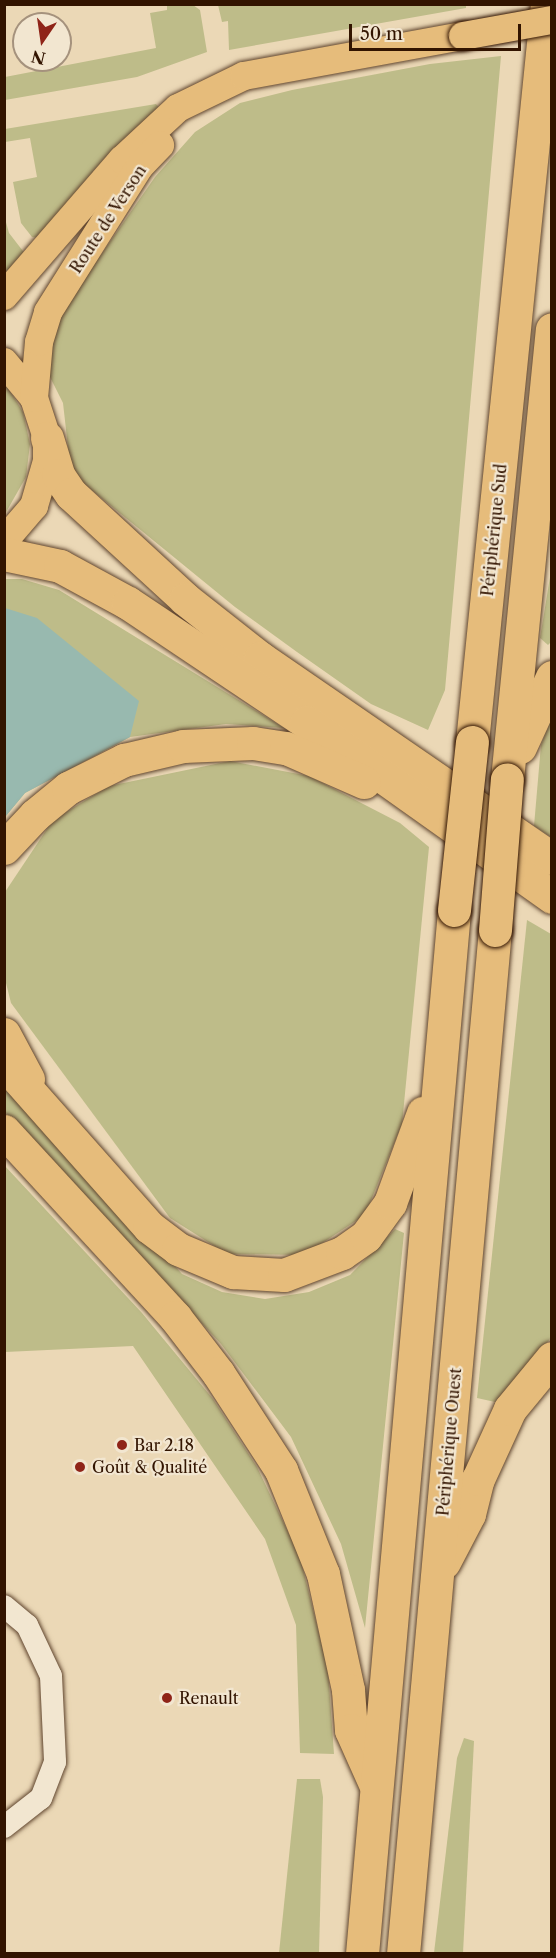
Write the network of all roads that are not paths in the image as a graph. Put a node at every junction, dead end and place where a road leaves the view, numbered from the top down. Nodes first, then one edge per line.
1 (547, 4) edge
2 (552, 20) edge
3 (280, 70) junction
4 (4, 296) edge
5 (552, 329) edge
6 (4, 362) edge
7 (34, 398) junction
8 (47, 438) junction
9 (4, 541) edge
10 (4, 554) edge
11 (552, 677) edge
12 (507, 779) junction
13 (4, 848) edge
14 (552, 859) edge
15 (552, 897) edge
16 (552, 902) edge
17 (4, 1034) edge
18 (441, 1054) junction
19 (4, 1063) edge
20 (43, 1107) junction
21 (4, 1131) edge
22 (552, 1358) edge
23 (437, 1577) junction
24 (4, 1606) edge
25 (377, 1788) junction
26 (4, 1827) edge
27 (362, 1953) edge
28 (403, 1953) edge

1 - 18 highway, Périphérique Sud, bridge
2 - 3 main road, Route de Verson, bridge
3 - 4 main road, Route de Verson
3 - 7 main road, Route de Verson
5 - 12 highway
6 - 7 main road
7 - 8 main road
8 - 9 main road
8 - 14 highway
10 - 15 highway
11 - 12 highway
12 - 23 highway, Périphérique Ouest, bridge
13 - 16 highway
17 - 20 highway
18 - 20 highway
18 - 25 highway
19 - 20 highway
21 - 25 highway
22 - 23 highway
23 - 28 highway, Périphérique Ouest
24 - 26 street
25 - 27 highway

